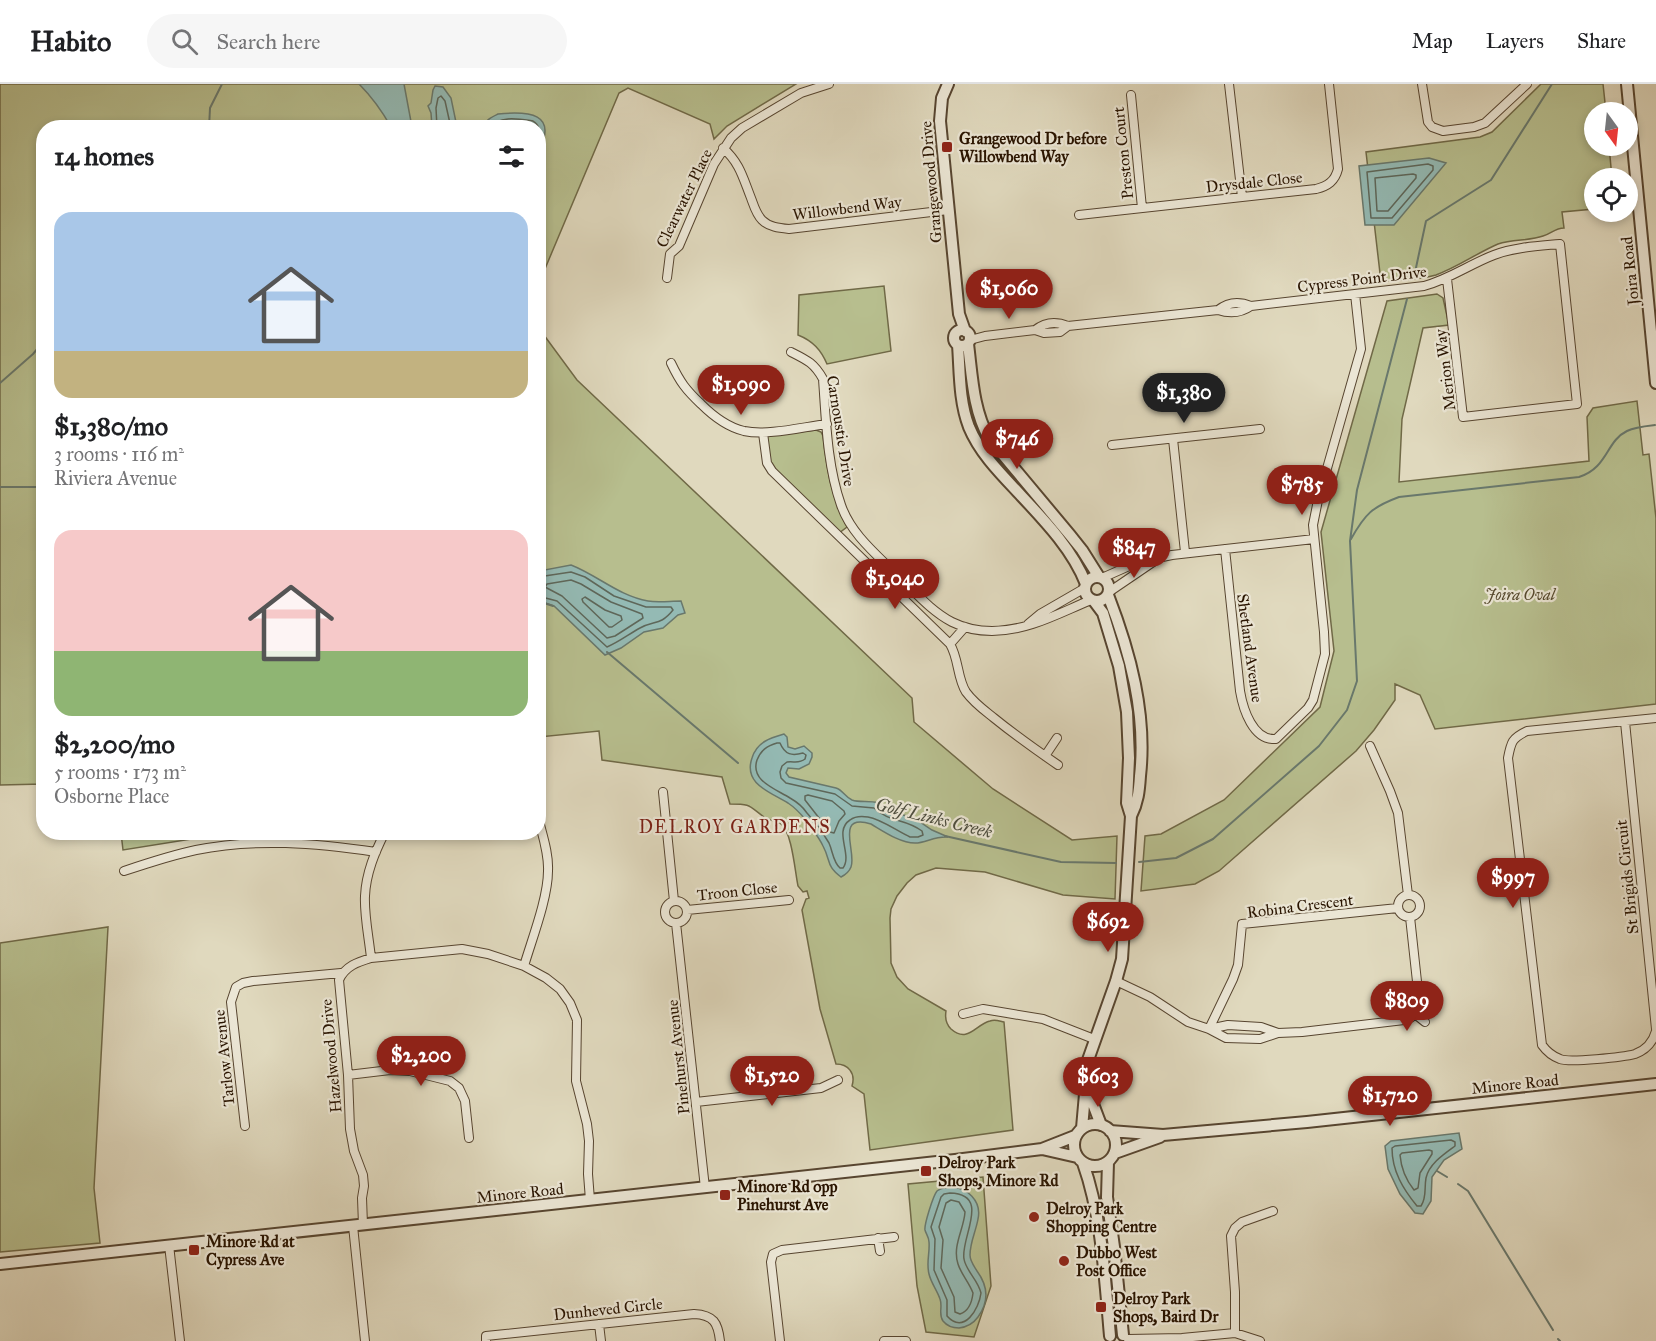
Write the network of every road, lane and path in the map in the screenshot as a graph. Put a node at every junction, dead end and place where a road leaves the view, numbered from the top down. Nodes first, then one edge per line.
1 (829, 84) edge
2 (948, 84) edge
3 (1229, 84) edge
4 (1329, 84) edge
5 (1422, 84) edge
6 (1527, 84) edge
7 (1627, 84) edge
8 (1131, 95) dead end
9 (723, 148) junction
10 (1242, 197) junction
11 (1142, 208) junction
12 (948, 210) junction
13 (1079, 215) dead end
14 (667, 278) dead end
15 (1447, 279) junction
16 (1355, 294) junction
17 (965, 338) junction
18 (791, 352) dead end
19 (671, 363) dead end
20 (1656, 383) edge
21 (1577, 404) joint
22 (827, 424) junction
23 (1260, 429) dead end
24 (763, 433) junction
25 (1173, 439) junction
26 (1112, 446) dead end
27 (1314, 538) junction
28 (1224, 549) junction
29 (1185, 552) junction
30 (1160, 558) junction
31 (1100, 578) junction
32 (1086, 586) junction
33 (1109, 593) junction
34 (1093, 601) junction
35 (1026, 625) junction
36 (966, 627) junction
37 (950, 644) junction
38 (1656, 718) edge
39 (1625, 722) junction
40 (1057, 738) dead end
41 (1370, 746) dead end
42 (1045, 756) junction
43 (1058, 765) dead end
44 (663, 792) dead end
45 (1131, 816) junction
46 (381, 840) edge
47 (543, 840) edge
48 (375, 852) junction
49 (124, 871) dead end
50 (1408, 895) junction
51 (789, 900) dead end
52 (674, 901) junction
53 (1398, 908) junction
54 (687, 910) junction
55 (1410, 916) junction
56 (676, 923) junction
57 (371, 958) junction
58 (524, 966) junction
59 (341, 974) junction
60 (1116, 981) junction
61 (963, 1014) dead end
62 (1415, 1014) junction
63 (1425, 1022) dead end
64 (1209, 1029) junction
65 (1656, 1030) edge
66 (1278, 1033) junction
67 (1094, 1039) junction
68 (348, 1075) junction
69 (838, 1080) dead end
70 (1656, 1084) edge
71 (1086, 1085) junction
72 (696, 1102) junction
73 (245, 1125) dead end
74 (1105, 1128) junction
75 (1079, 1132) junction
76 (1163, 1135) junction
77 (469, 1138) dead end
78 (1042, 1149) junction
79 (1115, 1153) junction
80 (1080, 1160) junction
81 (1107, 1162) junction
82 (705, 1188) junction
83 (590, 1200) junction
84 (1273, 1210) dead end
85 (358, 1225) junction
86 (894, 1237) dead end
87 (878, 1238) junction
88 (169, 1245) junction
89 (880, 1251) dead end
90 (0, 1264) edge
91 (599, 1323) junction
92 (1235, 1334) junction
93 (1108, 1338) edge
94 (1127, 1338) edge
95 (1182, 1338) junction
96 (180, 1341) edge
97 (365, 1341) edge
98 (486, 1341) edge
99 (601, 1341) edge
100 (720, 1341) edge
101 (780, 1341) edge
102 (884, 1341) edge
103 (906, 1341) edge
104 (1171, 1341) edge
105 (1260, 1341) edge

1 - 9 street, Clearwater Place
2 - 12 street, Grangewood Drive
3 - 10 street
4 - 10 street, Drysdale Close
5 - 6 street
7 - 20 street, Joira Road
8 - 11 street, Preston Court
9 - 12 street, Willowbend Way
9 - 14 street, Clearwater Place
10 - 11 street, Drysdale Close
11 - 13 street, Drysdale Close
12 - 17 street, Grangewood Drive
15 - 16 street, Cypress Point Drive
15 - 21 street, Merion Way
15 - 21 street, Cypress Point Drive
16 - 17 street, Cypress Point Drive
16 - 27 street
17 - 31 street
17 - 32 street
18 - 22 street, Carnoustie Drive
19 - 24 street
22 - 24 street
22 - 36 street, Carnoustie Drive
23 - 25 street
24 - 37 street
25 - 26 street
25 - 29 street
27 - 28 street
27 - 28 street, Shetland Avenue
28 - 29 street
29 - 30 street
30 - 31 street
30 - 33 street
31 - 32 street
31 - 33 street
32 - 34 street
32 - 35 street, Carnoustie Drive
33 - 34 street
33 - 45 street
34 - 35 street, Carnoustie Drive
34 - 45 street
35 - 36 street, Carnoustie Drive
36 - 37 street
37 - 42 street
38 - 39 street, St Brigids Circuit
39 - 65 street, St Brigids Circuit
39 - 65 street, St Brigids Circuit
40 - 42 street
41 - 50 street
42 - 43 street
44 - 52 street
45 - 60 street
46 - 48 street
47 - 58 street
48 - 49 street
48 - 57 street
50 - 53 street
50 - 55 street
51 - 54 street, Troon Close
52 - 54 street
52 - 56 street
53 - 55 street
53 - 64 street, Robina Crescent
54 - 56 street
55 - 62 street
56 - 72 street, Pinehurst Avenue
57 - 58 street
57 - 59 street
58 - 83 street
59 - 68 street, Hazelwood Drive
59 - 73 street, Tarlow Avenue
60 - 64 street
60 - 67 street
61 - 67 street
62 - 63 street
62 - 66 street
64 - 66 street
64 - 66 street
67 - 71 street
68 - 77 street
68 - 85 street, Hazelwood Drive
69 - 72 street
70 - 76 street, Minore Road
71 - 74 street
71 - 75 street
72 - 82 street, Pinehurst Avenue
74 - 75 street
74 - 76 street, Minore Road
74 - 79 street
75 - 78 street, Minore Road
75 - 80 street
76 - 79 street, Minore Road
78 - 80 street, Minore Road
78 - 82 street, Minore Road
79 - 81 street
80 - 81 street
80 - 93 street
81 - 94 street
82 - 83 street, Minore Road
83 - 85 street, Minore Road
84 - 92 street
85 - 88 street, Minore Road
85 - 97 street, Hazelwood Drive
86 - 87 street
87 - 89 street
87 - 101 street
88 - 90 street, Minore Road
88 - 96 street
91 - 98 street, Dunheved Circle
91 - 99 street
91 - 100 street, Dunheved Circle
92 - 95 street
92 - 105 street
93 - 94 street
94 - 95 street
95 - 104 street
102 - 103 street

